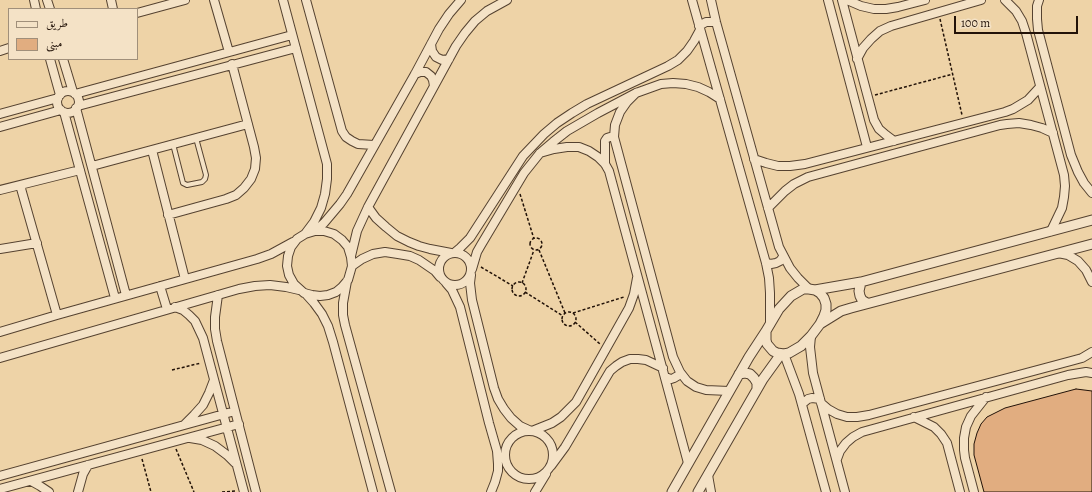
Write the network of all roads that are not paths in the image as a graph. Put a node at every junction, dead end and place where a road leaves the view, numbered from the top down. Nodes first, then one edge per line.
1 (185, 0) edge
2 (214, 0) edge
3 (283, 0) edge
4 (306, 0) edge
5 (461, 0) edge
6 (507, 0) edge
7 (692, 0) edge
8 (711, 0) edge
9 (828, 0) edge
10 (842, 0) edge
11 (847, 0) edge
12 (925, 0) edge
13 (981, 0) edge
14 (1005, 0) edge
15 (1039, 0) edge
16 (138, 13) edge
17 (898, 15) junction
18 (716, 22) junction
19 (700, 28) junction
20 (1038, 30) junction
21 (1026, 33) junction
22 (292, 35) junction
23 (431, 44) junction
24 (296, 48) junction
25 (229, 52) junction
26 (449, 59) junction
27 (857, 59) junction
28 (50, 60) edge
29 (64, 60) edge
30 (232, 64) junction
31 (658, 72) junction
32 (415, 74) junction
33 (661, 84) junction
34 (434, 86) junction
35 (1040, 87) junction
36 (74, 93) junction
37 (636, 93) junction
38 (59, 97) junction
39 (720, 98) junction
40 (77, 107) junction
41 (63, 111) junction
42 (1005, 112) junction
43 (0, 114) edge
44 (248, 124) junction
45 (1007, 124) junction
46 (0, 127) edge
47 (1053, 133) junction
48 (614, 137) junction
49 (196, 138) junction
50 (894, 141) junction
51 (173, 144) junction
52 (374, 145) junction
53 (868, 148) junction
54 (152, 150) junction
55 (540, 153) junction
56 (754, 159) junction
57 (605, 164) junction
58 (805, 164) junction
59 (92, 166) junction
60 (80, 170) junction
61 (1078, 172) junction
62 (1064, 175) junction
63 (808, 177) junction
64 (20, 185) junction
65 (0, 190) edge
66 (1092, 193) edge
67 (368, 207) junction
68 (768, 208) junction
69 (168, 215) junction
70 (1092, 220) edge
71 (315, 231) junction
72 (1051, 231) junction
73 (305, 234) junction
74 (297, 239) junction
75 (36, 243) junction
76 (1092, 244) edge
77 (0, 249) edge
78 (453, 253) junction
79 (1057, 253) junction
80 (351, 256) junction
81 (784, 257) junction
82 (766, 263) junction
83 (352, 266) junction
84 (472, 269) junction
85 (638, 275) junction
86 (185, 279) junction
87 (348, 280) junction
88 (444, 280) junction
89 (861, 282) junction
90 (1092, 282) edge
91 (160, 286) junction
92 (812, 289) junction
93 (303, 292) junction
94 (126, 295) junction
95 (218, 295) junction
96 (115, 298) junction
97 (866, 303) junction
98 (171, 308) junction
99 (57, 314) junction
100 (820, 324) junction
101 (768, 327) junction
102 (0, 332) edge
103 (811, 336) junction
104 (348, 338) junction
105 (333, 342) junction
106 (1092, 352) edge
107 (783, 354) junction
108 (0, 358) edge
109 (1071, 361) junction
110 (664, 372) junction
111 (680, 372) junction
112 (1092, 372) edge
113 (1074, 373) junction
114 (739, 374) junction
115 (214, 380) junction
116 (757, 388) junction
117 (729, 391) junction
118 (986, 398) junction
119 (820, 401) junction
120 (802, 404) junction
121 (235, 411) junction
122 (223, 414) junction
123 (869, 415) junction
124 (914, 417) junction
125 (239, 424) junction
126 (185, 425) junction
127 (226, 427) junction
128 (873, 429) junction
129 (531, 431) junction
130 (188, 438) junction
131 (964, 450) junction
132 (497, 451) junction
133 (950, 452) junction
134 (836, 459) junction
135 (506, 460) junction
136 (688, 463) junction
137 (88, 465) junction
138 (237, 466) junction
139 (551, 466) junction
140 (498, 471) junction
141 (546, 473) junction
142 (708, 475) junction
143 (0, 476) edge
144 (31, 481) junction
145 (0, 489) edge
146 (244, 491) edge
147 (49, 492) edge
148 (78, 492) edge
149 (256, 492) edge
150 (373, 492) edge
151 (391, 492) edge
152 (491, 492) edge
153 (535, 492) edge
154 (672, 492) edge
155 (698, 492) edge
156 (711, 492) edge
157 (826, 492) edge
158 (846, 492) edge
159 (960, 492) edge
160 (974, 492) edge

1 - 16 street
2 - 25 street
3 - 22 street
4 - 52 street
5 - 23 street
6 - 26 street
7 - 19 street
8 - 18 street
9 - 53 street
10 - 27 street
11 - 17 street
12 - 17 street
13 - 17 street
14 - 21 street
15 - 20 street
17 - 27 street
18 - 19 street
18 - 56 street
19 - 31 street
19 - 39 street
20 - 21 street
20 - 61 street
21 - 35 street
22 - 24 street
22 - 25 street
23 - 26 street
23 - 32 street
24 - 30 street
24 - 73 street
25 - 36 street
26 - 34 street
27 - 50 street
28 - 38 street
29 - 36 street
30 - 40 street
30 - 44 street
31 - 33 street
31 - 78 street
32 - 34 street
32 - 52 street
33 - 37 street
33 - 39 street
34 - 67 street
35 - 42 street
35 - 47 street
36 - 38 street
36 - 40 street
37 - 48 street
37 - 55 street
38 - 41 street
38 - 43 street
39 - 82 street
40 - 41 street
40 - 59 street
41 - 46 street
41 - 60 street
42 - 45 street
42 - 50 street
44 - 49 street
44 - 69 street
45 - 47 street
45 - 63 street
47 - 62 street
48 - 57 street
48 - 111 street
49 - 51 street
49 - 51 lane
50 - 53 street
51 - 54 street
52 - 71 street
53 - 58 street
54 - 59 street
54 - 69 street
55 - 57 street
55 - 84 street
56 - 58 street
56 - 68 street
57 - 85 street
58 - 63 street
59 - 94 street
60 - 64 street
60 - 96 street
61 - 62 street
61 - 66 street
62 - 72 street
63 - 68 street
64 - 65 street
64 - 75 street
67 - 78 street
67 - 80 street
68 - 81 street
69 - 86 street
70 - 72 street
71 - 73 street
71 - 80 street
72 - 89 street
73 - 74 street
74 - 86 street
74 - 93 street
75 - 77 street
75 - 99 street
76 - 79 street
78 - 84 street
78 - 88 street
79 - 90 street
79 - 97 street
80 - 83 street
81 - 82 street
81 - 92 street
82 - 101 street
83 - 87 street
83 - 88 street
84 - 88 street
84 - 129 street
85 - 110 street
85 - 129 street
86 - 91 street
87 - 93 street
87 - 104 street
88 - 132 street
89 - 92 street
89 - 97 street
91 - 94 street
91 - 98 street
92 - 100 street
92 - 101 street
93 - 95 street
93 - 105 street
94 - 96 street
95 - 98 street
95 - 121 street
96 - 99 street
97 - 100 street
98 - 108 street
98 - 115 street
99 - 102 street
100 - 103 street
101 - 107 street
101 - 114 street
103 - 107 street
103 - 119 street
104 - 105 street
104 - 151 street
105 - 150 street
106 - 109 street
107 - 116 street
107 - 120 street
109 - 113 street
109 - 123 street
110 - 111 street
110 - 136 street
110 - 139 street
111 - 117 street
112 - 113 street
113 - 118 street
114 - 116 street
114 - 117 street
115 - 122 street
115 - 126 street
116 - 142 street
117 - 136 street
118 - 124 street
118 - 131 street
119 - 120 street
119 - 123 street
119 - 134 street
120 - 157 street
121 - 122 street
121 - 125 street
122 - 126 street
122 - 127 street
123 - 128 street
124 - 128 street
124 - 133 street
125 - 127 street
125 - 149 street
126 - 143 street
127 - 130 street
127 - 138 street
128 - 134 street
129 - 135 street
129 - 139 street
130 - 137 street
130 - 138 street
131 - 133 street
131 - 160 street
132 - 135 street
132 - 140 street
133 - 159 street
134 - 158 street
135 - 140 street
135 - 141 street
136 - 154 street
137 - 144 street
137 - 148 street
138 - 146 street
139 - 141 street
140 - 152 street
141 - 153 street
142 - 155 street
142 - 156 street
144 - 145 street
144 - 147 street

